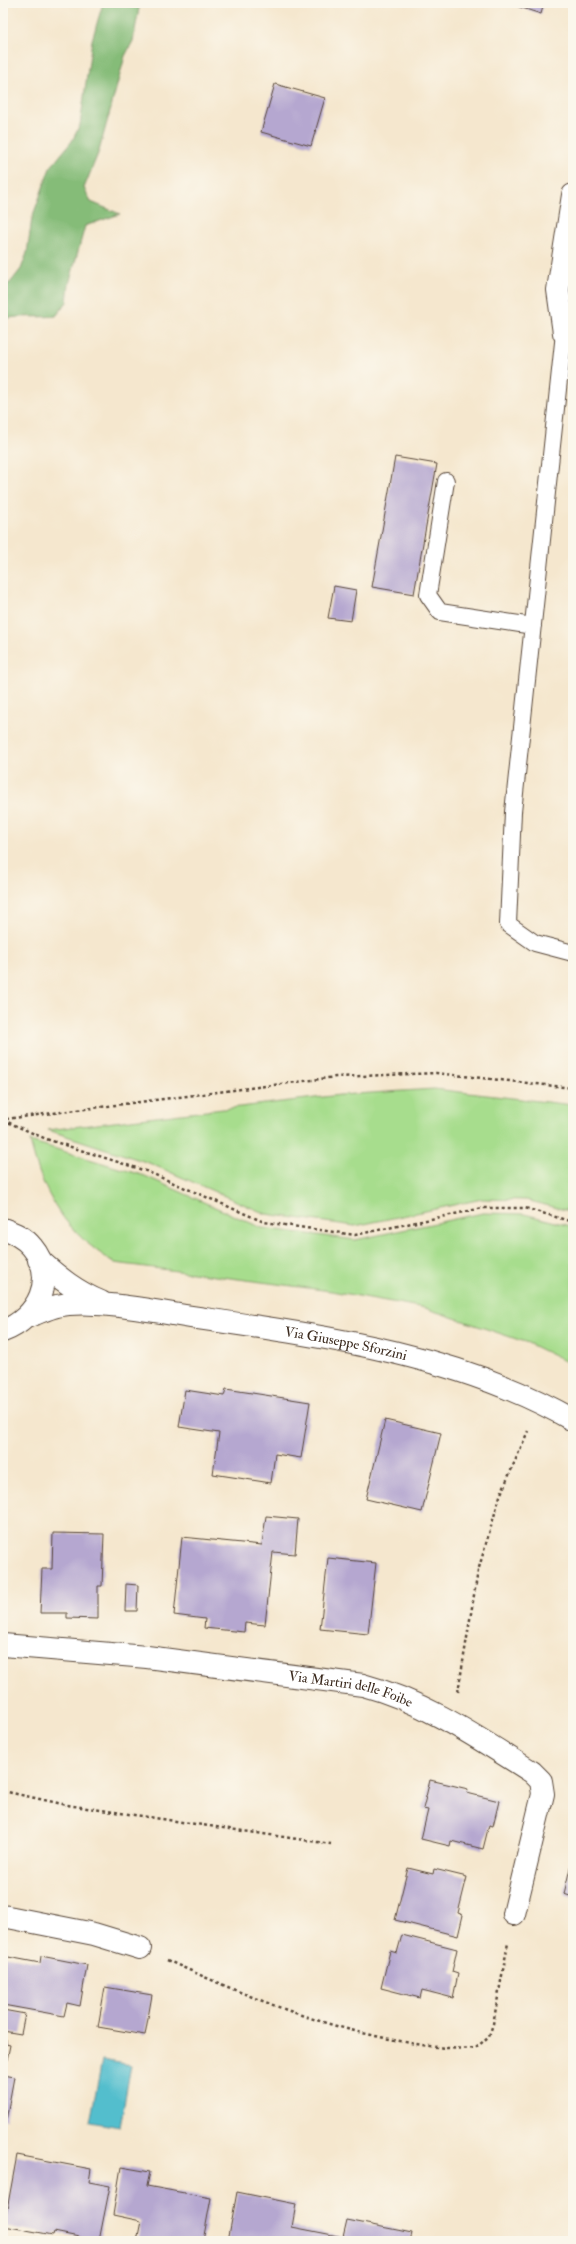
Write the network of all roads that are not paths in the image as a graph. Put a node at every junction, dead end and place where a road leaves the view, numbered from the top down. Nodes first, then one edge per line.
1 (573, 195) edge
2 (569, 337) edge
3 (446, 481) dead end
4 (533, 626) junction
5 (573, 953) edge
6 (3, 1229) edge
7 (40, 1260) junction
8 (108, 1305) junction
9 (29, 1316) junction
10 (3, 1331) edge
11 (573, 1420) edge
12 (3, 1645) edge
13 (514, 1914) road end
14 (3, 1916) edge
15 (140, 1948) road end

1 - 2 street
2 - 4 lane
3 - 4 lane
4 - 5 lane
6 - 7 street, Via Giuseppe Sforzini
7 - 8 street, Via Giuseppe Sforzini
7 - 9 street
8 - 9 street, Via Giuseppe Sforzini
8 - 11 street, Via Giuseppe Sforzini
9 - 10 street
12 - 13 street, Via Martiri delle Foibe
14 - 15 street

